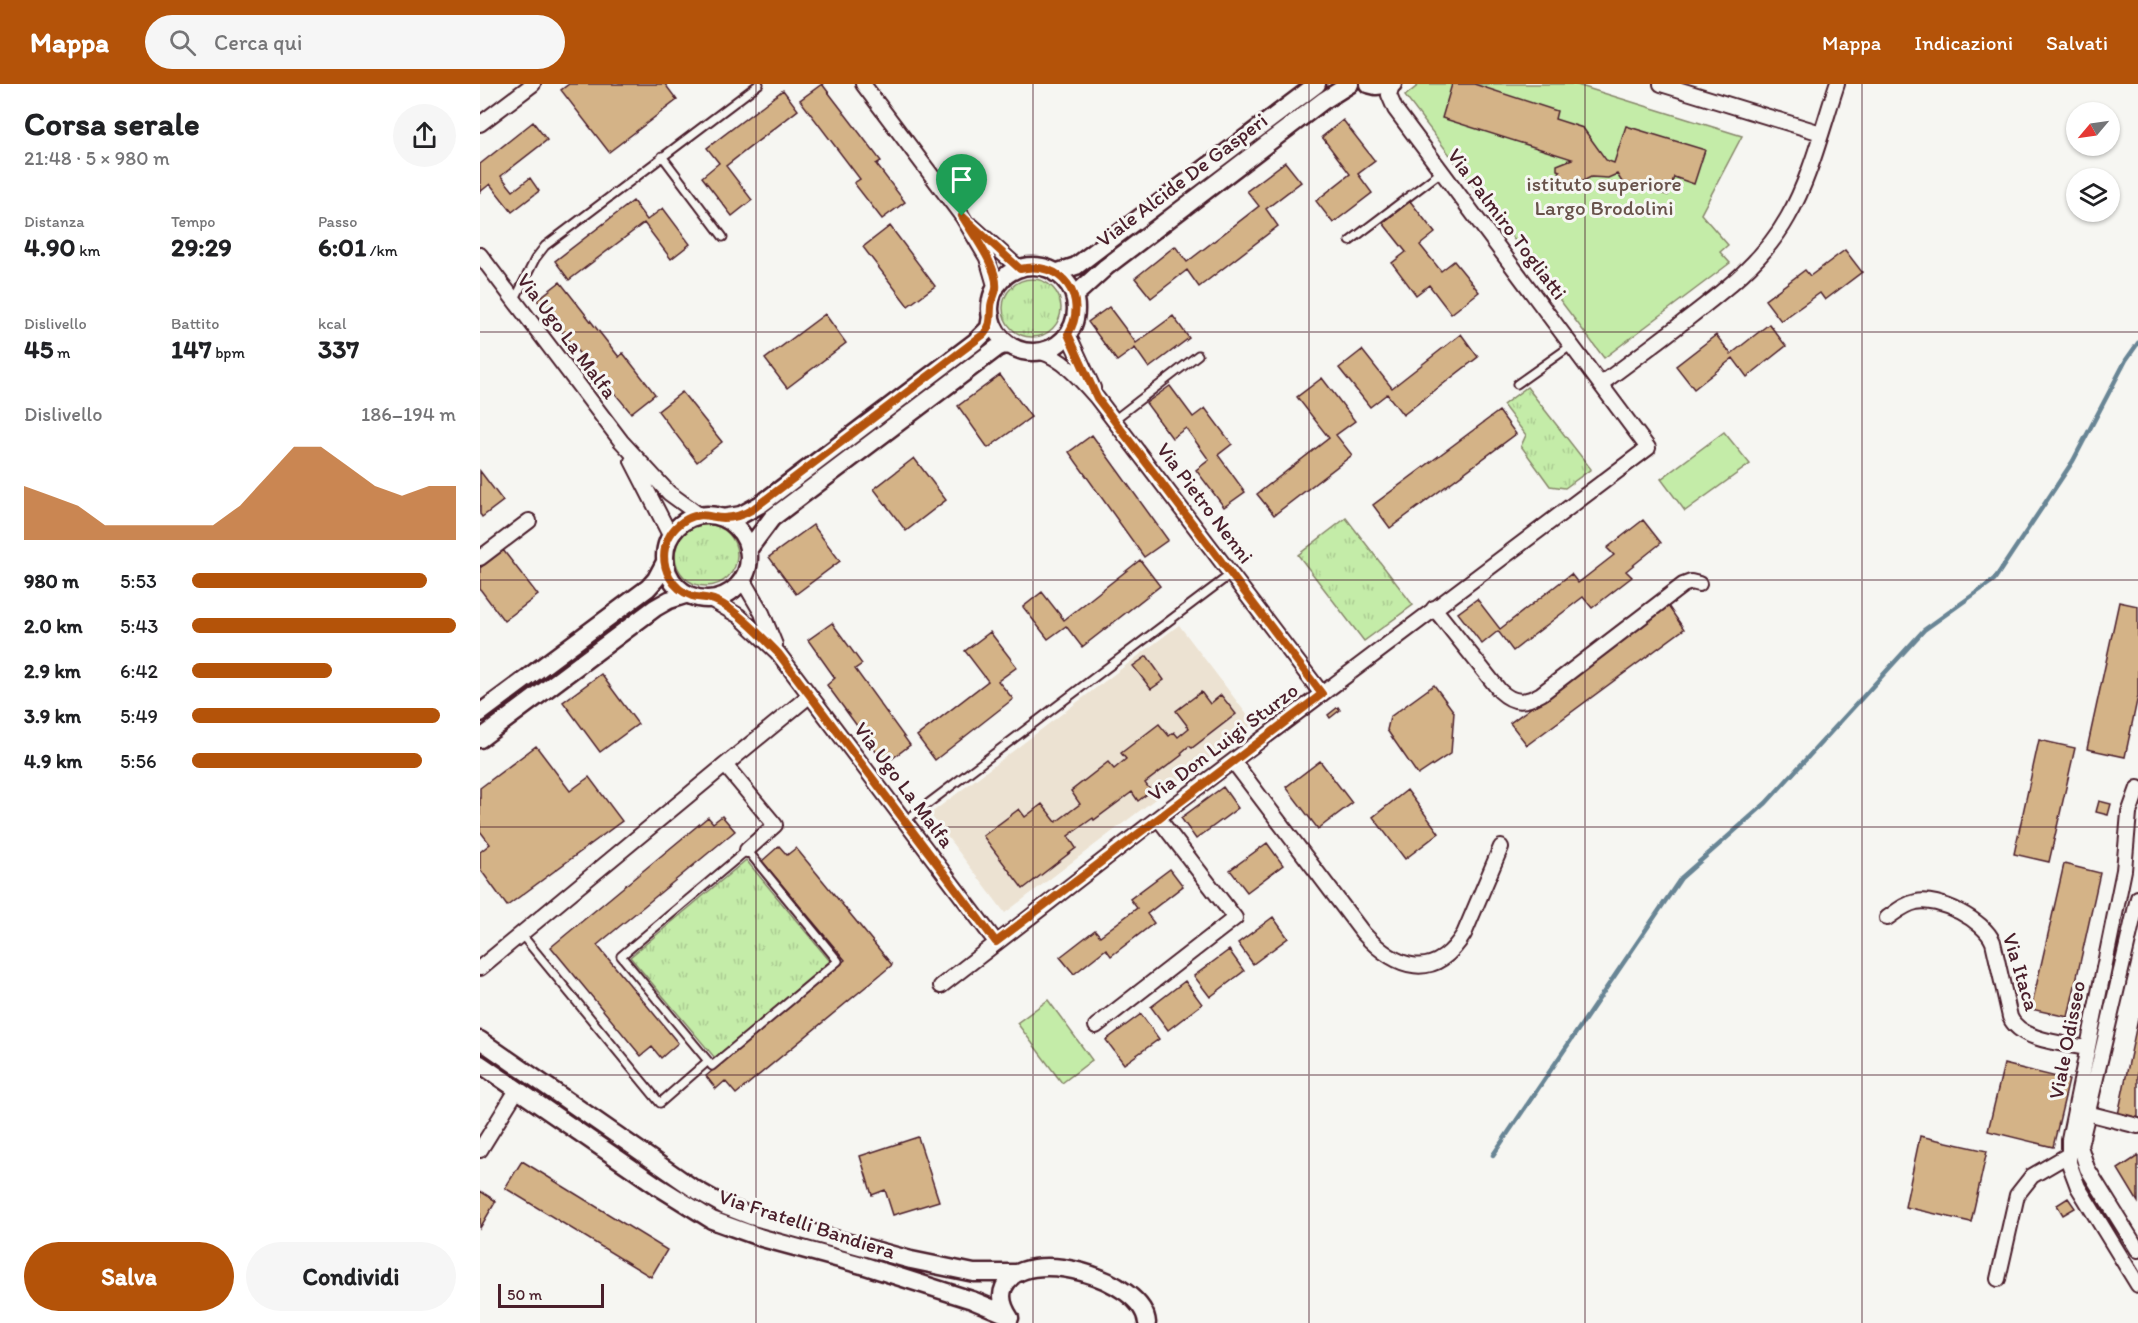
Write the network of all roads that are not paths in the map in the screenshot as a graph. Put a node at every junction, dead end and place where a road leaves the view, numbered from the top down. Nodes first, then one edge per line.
1 (533, 84) edge
2 (759, 84) edge
3 (862, 84) edge
4 (1317, 84) edge
5 (1350, 84) edge
6 (1368, 84) edge
7 (1393, 84) edge
8 (1661, 84) edge
9 (1837, 84) edge
10 (480, 124) edge
11 (1821, 133) junction
12 (662, 156) junction
13 (1441, 172) junction
14 (962, 216) junction
15 (723, 237) dead end
16 (1350, 241) dead end
17 (480, 255) edge
18 (1020, 269) junction
19 (1055, 273) junction
20 (996, 289) junction
21 (1074, 296) junction
22 (514, 301) junction
23 (991, 316) junction
24 (1068, 334) junction
25 (1572, 345) junction
26 (1011, 346) junction
27 (1041, 352) junction
28 (1198, 355) dead end
29 (1517, 384) dead end
30 (1601, 384) junction
31 (1097, 398) junction
32 (1114, 419) junction
33 (621, 441) junction
34 (1648, 448) joint
35 (699, 515) junction
36 (723, 518) junction
37 (529, 521) dead end
38 (670, 535) junction
39 (748, 550) junction
40 (480, 558) edge
41 (665, 562) junction
42 (1232, 574) junction
43 (742, 579) junction
44 (1699, 584) dead end
45 (688, 594) junction
46 (710, 599) junction
47 (1434, 608) junction
48 (778, 653) junction
49 (1322, 694) junction
50 (809, 696) junction
51 (480, 713) edge
52 (480, 739) edge
53 (1233, 761) junction
54 (725, 765) junction
55 (2137, 790) edge
56 (1158, 818) junction
57 (905, 821) junction
58 (2126, 844) junction
59 (1501, 847) dead end
60 (747, 850) junction
61 (2138, 853) edge
62 (2137, 903) edge
63 (1887, 918) dead end
64 (521, 934) junction
65 (996, 942) junction
66 (2132, 953) edge
67 (480, 968) edge
68 (941, 986) dead end
69 (1096, 1026) dead end
70 (480, 1040) edge
71 (2086, 1048) junction
72 (708, 1061) junction
73 (480, 1064) edge
74 (527, 1072) junction
75 (517, 1089) junction
76 (2087, 1113) junction
77 (2138, 1126) edge
78 (480, 1150) edge
79 (2068, 1155) junction
80 (2122, 1224) junction
81 (2107, 1235) junction
82 (2138, 1250) edge
83 (1018, 1272) junction
84 (1998, 1279) dead end
85 (2138, 1285) edge
86 (1145, 1316) edge
87 (1011, 1319) edge
88 (1163, 1323) edge

1 - 10 street
2 - 12 lane
3 - 14 street
4 - 19 street, Viale Alcide De Gasperi
5 - 21 street, Viale Alcide De Gasperi
6 - 7 street
7 - 13 street, Via Palmiro Togliatti
8 - 11 street
9 - 11 street
11 - 30 street
12 - 15 lane
12 - 22 lane
13 - 16 lane
13 - 25 street, Via Palmiro Togliatti
14 - 18 street
14 - 20 street
17 - 22 street, Via Ugo La Malfa
18 - 19 street
18 - 20 street
19 - 21 street
20 - 23 street
21 - 24 street
22 - 33 street, Via Ugo La Malfa
23 - 26 street
23 - 36 street
24 - 27 street
24 - 31 street
25 - 29 lane
25 - 30 street, Via Palmiro Togliatti
26 - 27 street
26 - 39 street
27 - 31 street, Via Pietro Nenni
28 - 32 lane
30 - 34 street, Via Palmiro Togliatti
31 - 32 street, Via Pietro Nenni
32 - 42 street, Via Pietro Nenni
33 - 35 street, Via Ugo La Malfa
33 - 38 street, Via Ugo La Malfa
34 - 47 street, Via Don Luigi Sturzo
35 - 36 street
35 - 38 street
36 - 39 street
37 - 40 street
38 - 41 street
39 - 43 street
41 - 45 street
41 - 51 street
42 - 49 street, Via Pietro Nenni
42 - 57 lane
43 - 46 street
43 - 48 street, Via Ugo La Malfa
44 - 47 street
45 - 46 street
45 - 52 street
46 - 48 street, Via Ugo La Malfa
47 - 49 street, Via Don Luigi Sturzo
48 - 50 street, Via Ugo La Malfa
49 - 53 street, Via Don Luigi Sturzo
50 - 54 street
50 - 57 street, Via Ugo La Malfa
53 - 56 street, Via Don Luigi Sturzo
53 - 59 street
54 - 60 street
54 - 64 street
55 - 58 street, Viale Odisseo
56 - 65 street, Via Don Luigi Sturzo
56 - 69 street
57 - 65 street, Via Ugo La Malfa
58 - 61 street
58 - 71 street, Viale Odisseo
60 - 72 lane
60 - 72 lane
62 - 66 street, Viale Odisseo
63 - 71 street, Via Itaca
64 - 67 street
64 - 72 lane
65 - 68 street, Via Don Luigi Sturzo
66 - 76 street, Viale Odisseo
70 - 74 street, Via Fratelli Bandiera
71 - 79 street, Viale Odisseo
73 - 75 street, Via Fratelli Bandiera
74 - 75 street
74 - 83 street, Via Fratelli Bandiera
75 - 78 street
75 - 87 street, Via Fratelli Bandiera
76 - 77 street
76 - 80 street, Viale Odisseo
79 - 81 street, Viale Odisseo
79 - 84 street
80 - 81 street
80 - 82 street, Viale Odisseo
81 - 85 street, Viale Odisseo
83 - 86 street, Via Fratelli Bandiera
83 - 87 street, Via Fratelli Bandiera
86 - 88 street, Via Fratelli Bandiera

